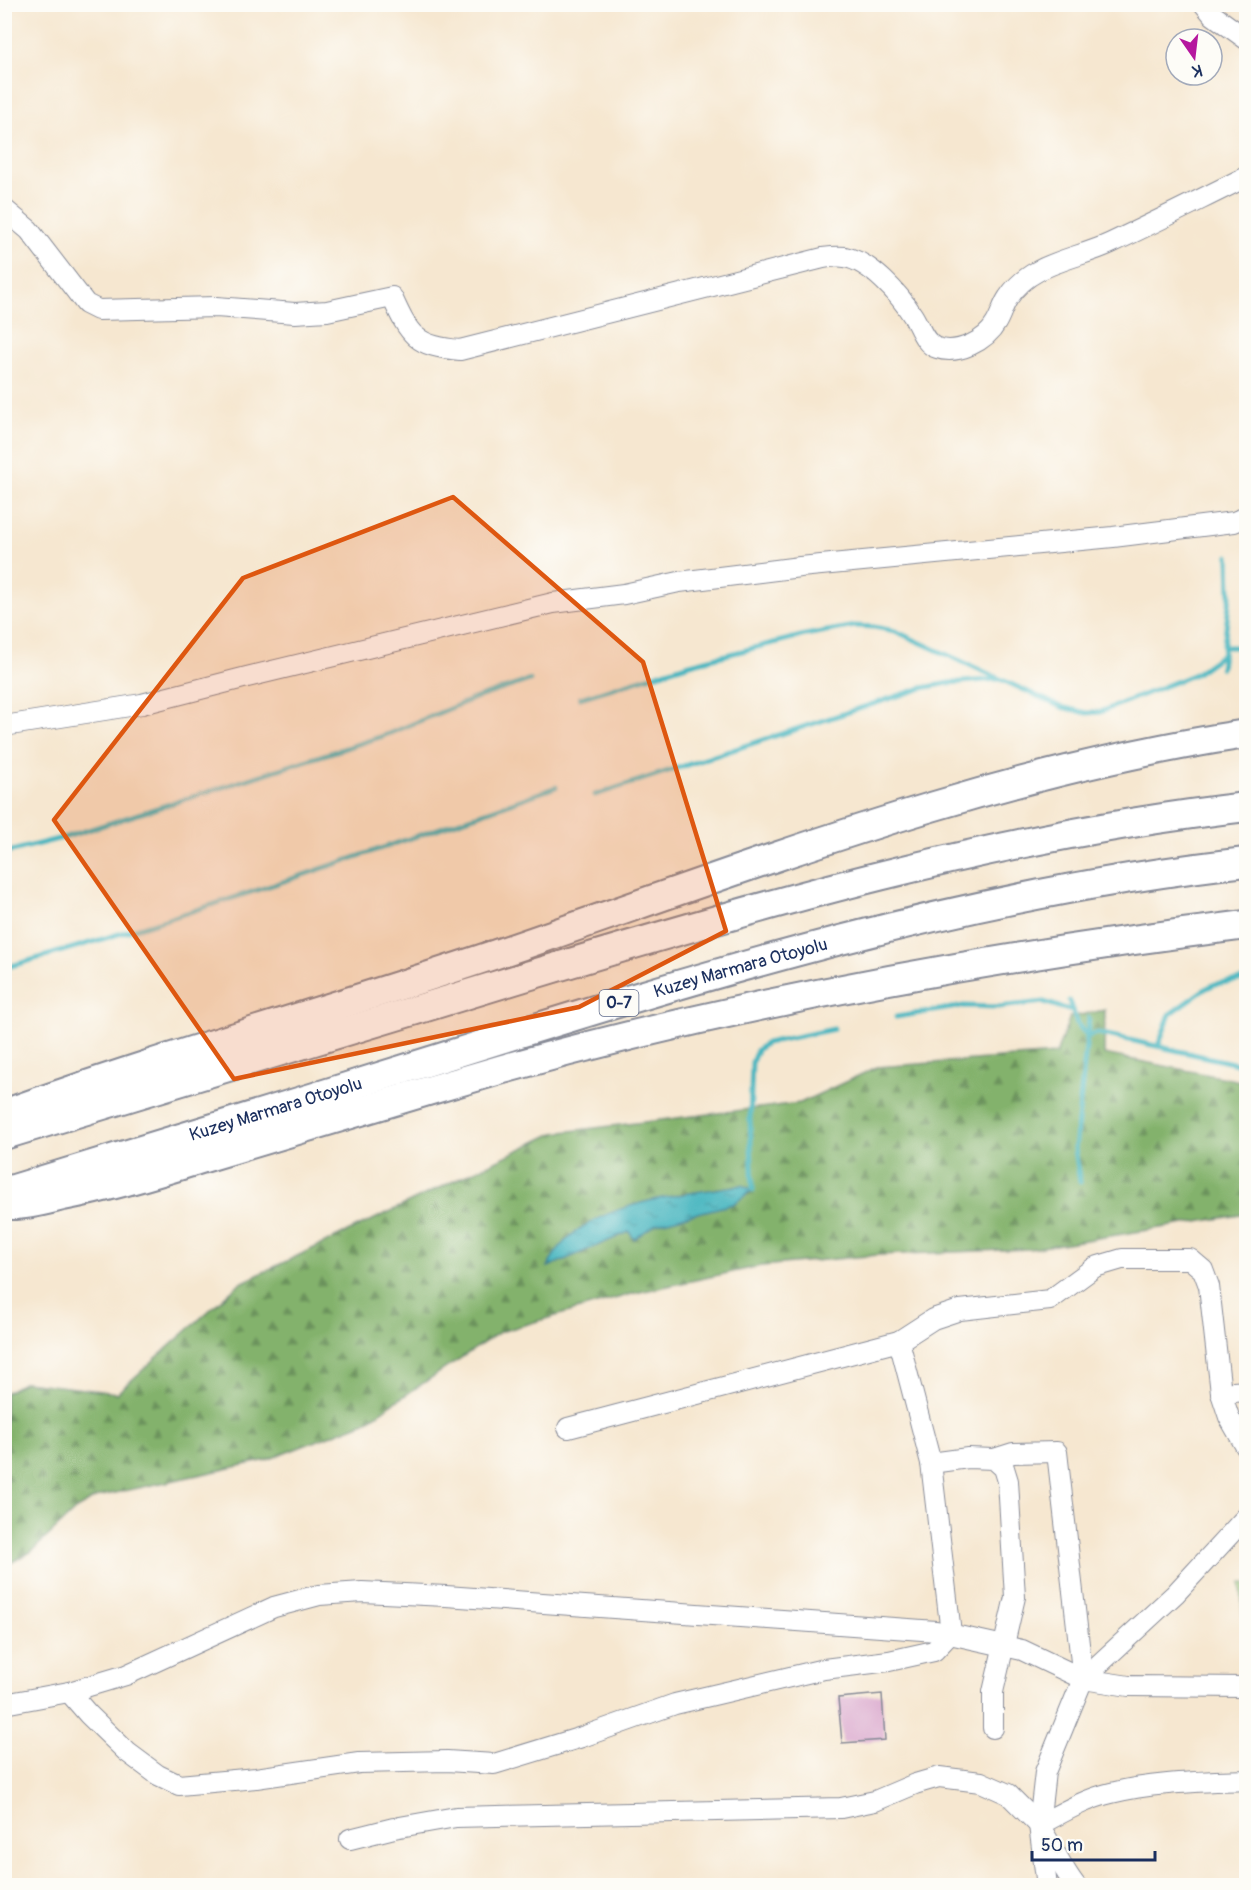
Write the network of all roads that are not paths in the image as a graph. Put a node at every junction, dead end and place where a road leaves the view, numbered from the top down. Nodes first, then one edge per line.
1 (1204, 4) edge
2 (1246, 39) edge
3 (1246, 177) edge
4 (4, 209) edge
5 (1246, 517) edge
6 (1246, 714) edge
7 (4, 726) edge
8 (1246, 734) edge
9 (1246, 807) edge
10 (852, 832) junction
11 (1246, 861) edge
12 (1246, 925) edge
13 (1246, 943) edge
14 (1068, 949) junction
15 (4, 1114) edge
16 (4, 1135) edge
17 (4, 1192) edge
18 (4, 1204) edge
19 (898, 1341) junction
20 (1246, 1391) edge
21 (1221, 1393) junction
22 (568, 1428) dead end
23 (1246, 1447) edge
24 (994, 1458) junction
25 (931, 1463) junction
26 (1246, 1517) edge
27 (951, 1633) junction
28 (1003, 1646) junction
29 (1083, 1679) junction
30 (1246, 1687) edge
31 (69, 1692) junction
32 (4, 1704) edge
33 (993, 1728) dead end
34 (1246, 1780) edge
35 (1038, 1825) junction
36 (350, 1839) dead end
37 (1047, 1886) edge
38 (1076, 1886) edge

1 - 2 street
3 - 4 street
5 - 7 street
6 - 10 highway
8 - 10 highway
9 - 16 highway
10 - 15 highway
11 - 17 highway, Kuzey Marmara Otoyolu / O-7
12 - 14 highway
13 - 14 highway
14 - 18 highway
19 - 21 street
19 - 22 street
19 - 25 street
20 - 21 street
21 - 23 street
24 - 25 street
24 - 28 street
24 - 29 street
25 - 27 street
26 - 29 street
27 - 28 street
27 - 31 street
27 - 31 street
28 - 29 street
28 - 33 street
29 - 30 street
29 - 35 street
31 - 32 street
34 - 35 street
35 - 36 street
35 - 37 street
35 - 38 street

